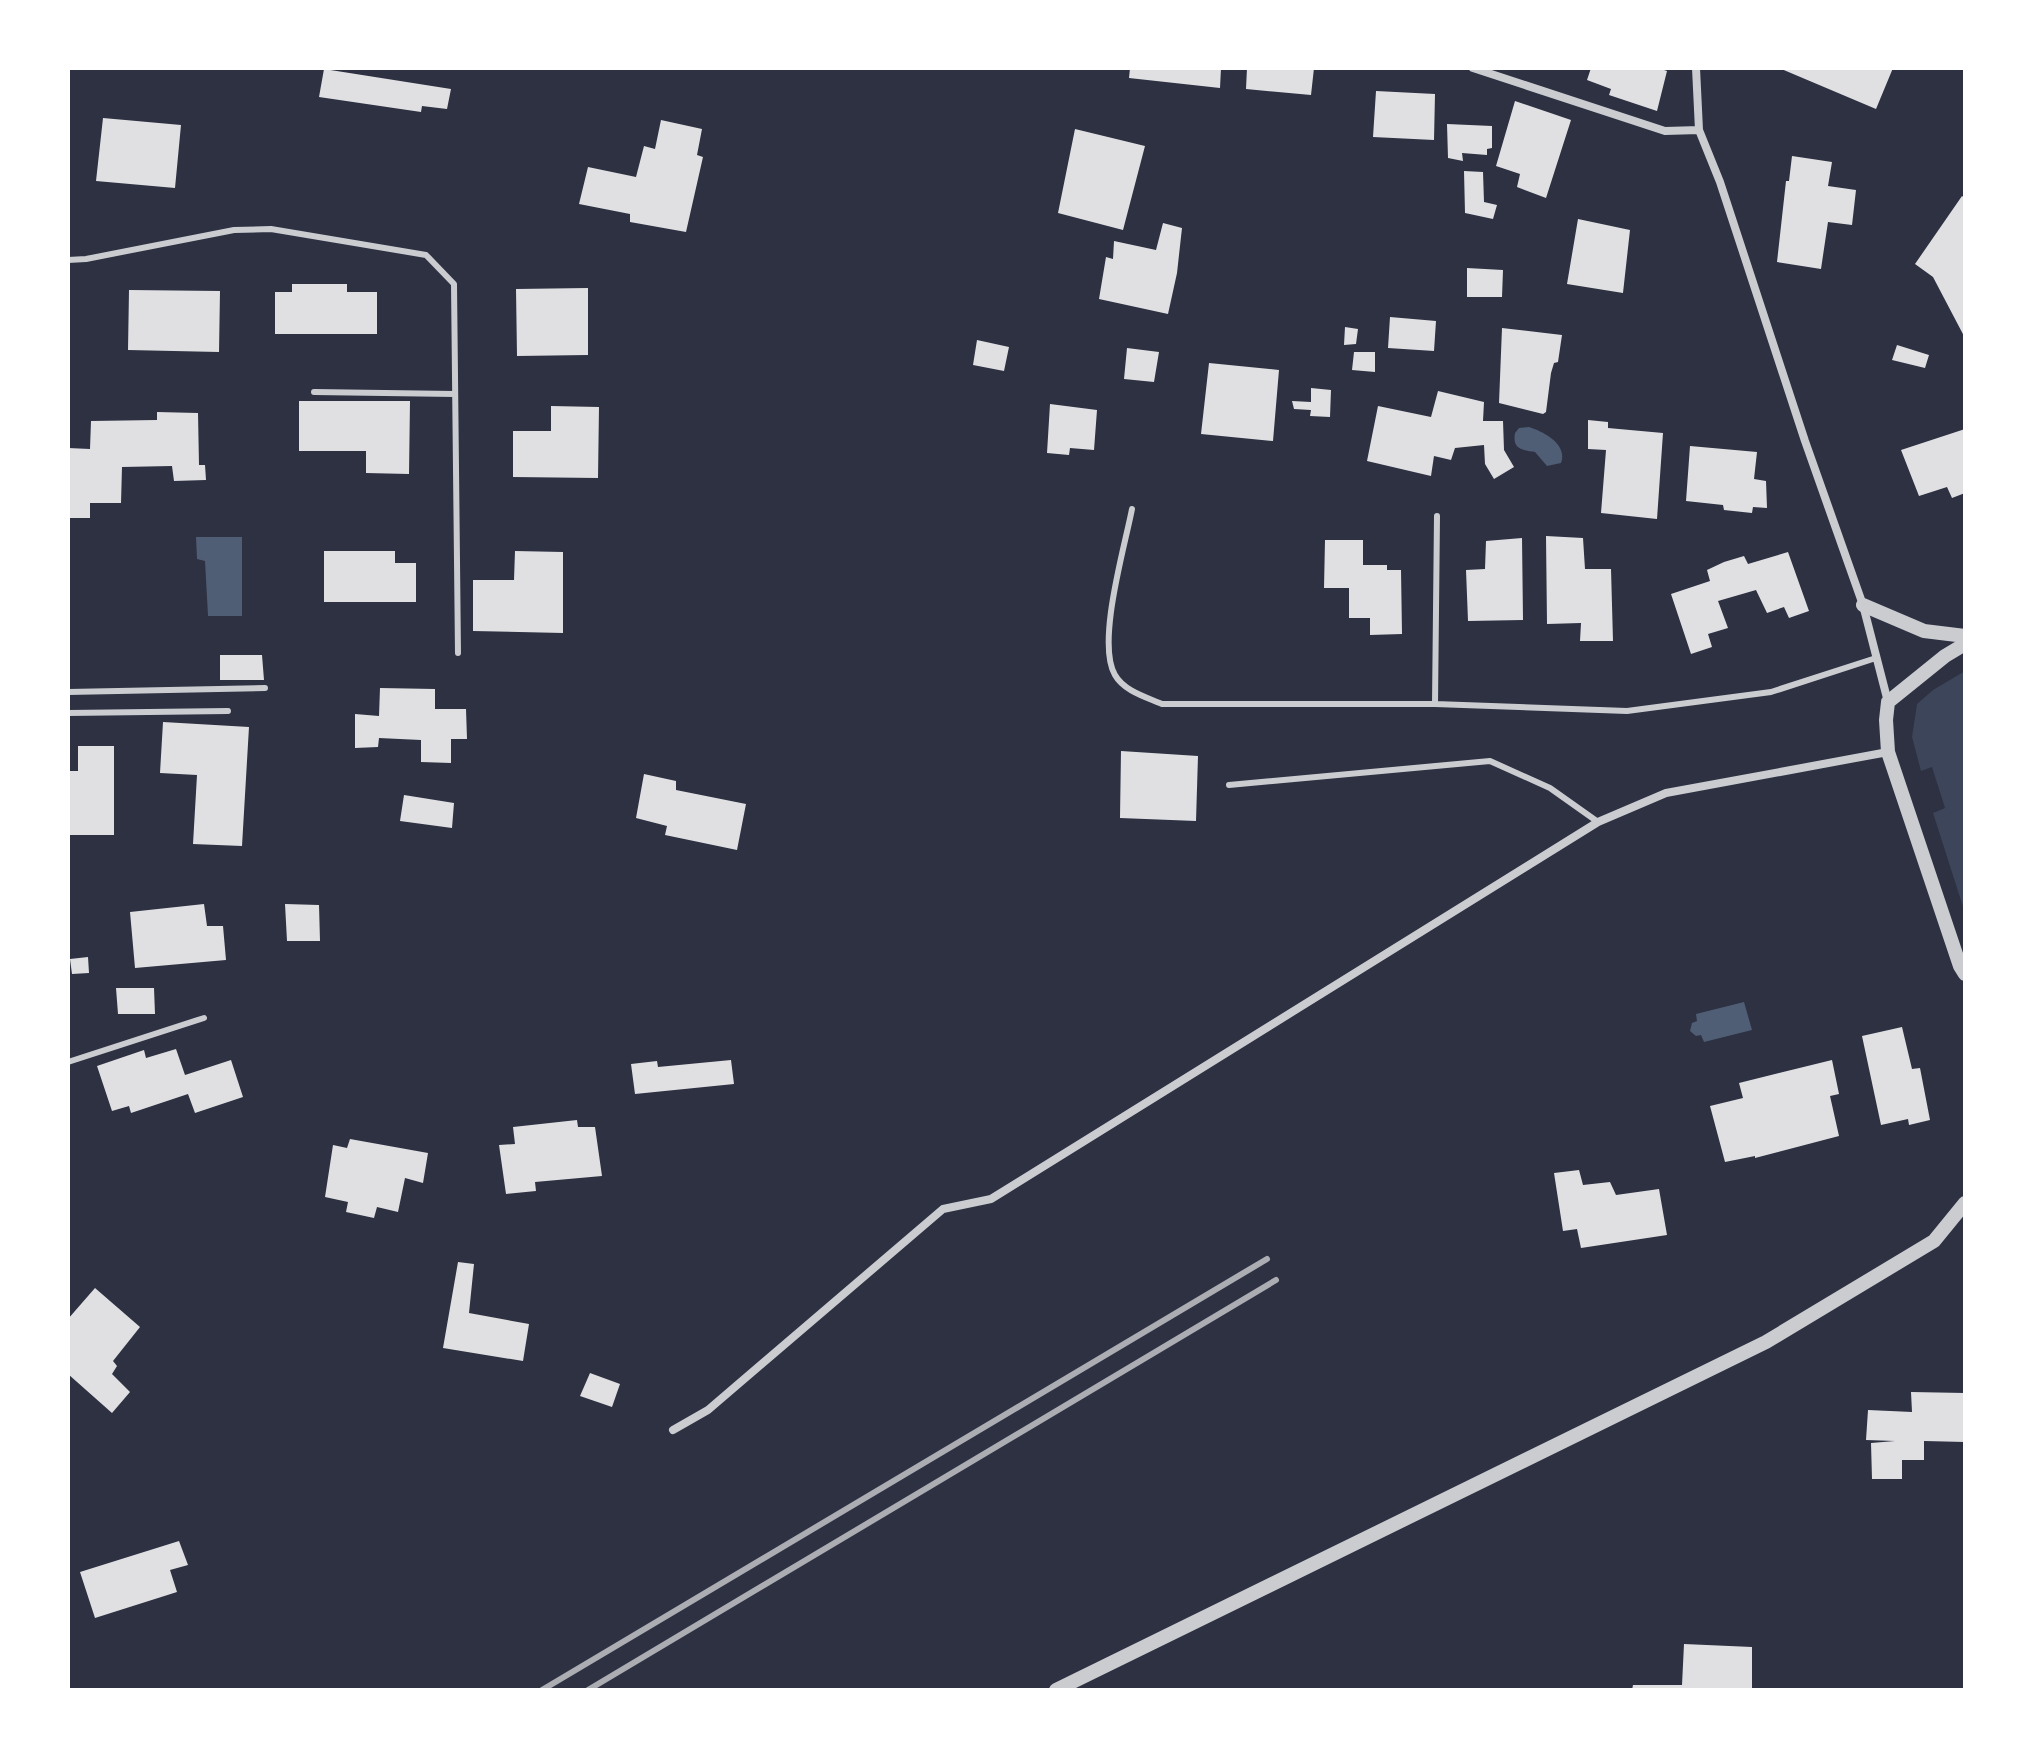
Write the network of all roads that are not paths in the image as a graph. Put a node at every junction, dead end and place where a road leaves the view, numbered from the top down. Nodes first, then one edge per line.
1 (1473, 68) edge
2 (1696, 68) edge
3 (1699, 130) junction
4 (68, 260) edge
5 (314, 392) dead end
6 (455, 394) junction
7 (1132, 509) dead end
8 (1437, 516) dead end
9 (1863, 605) junction
10 (1965, 636) edge
11 (1965, 644) edge
12 (458, 653) dead end
13 (1876, 658) junction
14 (265, 688) dead end
15 (68, 692) edge
16 (1888, 702) junction
17 (1435, 704) junction
18 (228, 711) dead end
19 (68, 713) edge
20 (1888, 752) junction
21 (1229, 785) dead end
22 (1598, 822) junction
23 (1965, 974) edge
24 (204, 1018) dead end
25 (68, 1062) edge
26 (1965, 1203) edge
27 (673, 1430) dead end
28 (1056, 1690) edge

1 - 3 street
2 - 3 street
3 - 9 street
4 - 6 lane
5 - 6 lane
6 - 12 lane
7 - 17 lane
8 - 17 lane
9 - 10 street
9 - 13 street
11 - 16 street
13 - 16 street
13 - 17 lane
14 - 15 lane
16 - 20 street
18 - 19 lane
20 - 22 street
20 - 23 street
21 - 22 lane
22 - 27 street
24 - 25 lane
26 - 28 street

